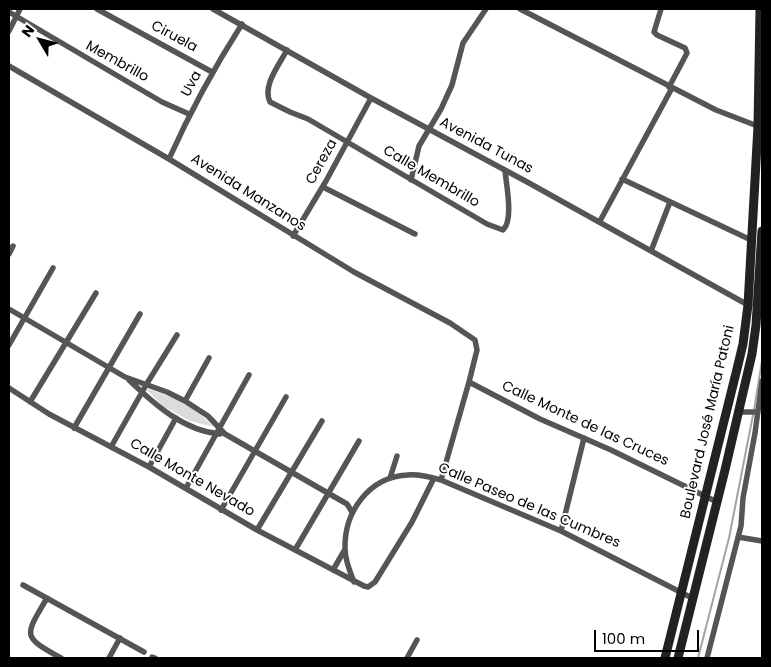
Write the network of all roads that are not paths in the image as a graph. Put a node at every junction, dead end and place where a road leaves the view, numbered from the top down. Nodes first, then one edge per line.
1 (20, 9) edge
2 (97, 9) edge
3 (213, 9) edge
4 (486, 9) edge
5 (520, 9) edge
6 (661, 9) edge
7 (760, 9) edge
8 (9, 12) edge
9 (16, 17) junction
10 (242, 24) junction
11 (9, 31) edge
12 (287, 50) junction
13 (9, 66) edge
14 (212, 72) junction
15 (671, 87) junction
16 (371, 98) junction
17 (189, 114) junction
18 (760, 127) edge
19 (428, 130) junction
20 (346, 143) junction
21 (169, 158) junction
22 (759, 169) edge
23 (505, 170) junction
24 (622, 179) junction
25 (411, 180) junction
26 (323, 187) junction
27 (670, 202) junction
28 (600, 221) junction
29 (762, 231) edge
30 (415, 234) dead end
31 (293, 236) junction
32 (751, 240) junction
33 (13, 246) dead end
34 (651, 251) junction
35 (9, 254) edge
36 (54, 268) dead end
37 (761, 276) edge
38 (96, 293) dead end
39 (748, 305) junction
40 (9, 309) edge
41 (140, 314) dead end
42 (24, 319) junction
43 (177, 335) dead end
44 (65, 342) junction
45 (9, 345) edge
46 (209, 358) dead end
47 (108, 367) junction
48 (249, 375) dead end
49 (125, 377) junction
50 (762, 381) edge
51 (469, 382) junction
52 (146, 385) junction
53 (9, 388) edge
54 (142, 392) junction
55 (286, 397) dead end
56 (185, 401) junction
57 (30, 402) junction
58 (744, 412) junction
59 (757, 412) junction
60 (176, 418) junction
61 (322, 420) dead end
62 (74, 428) junction
63 (218, 431) junction
64 (584, 438) junction
65 (359, 441) dead end
66 (111, 447) junction
67 (254, 451) junction
68 (398, 456) dead end
69 (149, 467) junction
70 (291, 472) junction
71 (390, 478) junction
72 (434, 478) junction
73 (441, 480) junction
74 (186, 488) junction
75 (328, 492) junction
76 (705, 496) junction
77 (717, 502) junction
78 (347, 504) junction
79 (357, 504) junction
80 (221, 510) junction
81 (352, 512) junction
82 (257, 530) junction
83 (561, 530) junction
84 (738, 537) junction
85 (762, 542) edge
86 (295, 550) junction
87 (344, 551) junction
88 (333, 570) junction
89 (354, 582) junction
90 (23, 585) dead end
91 (682, 592) junction
92 (47, 598) junction
93 (692, 598) junction
94 (120, 638) junction
95 (417, 640) dead end
96 (144, 652) dead end
97 (57, 657) edge
98 (108, 658) edge
99 (407, 658) edge
100 (665, 658) edge
101 (678, 658) edge
102 (707, 658) edge

1 - 9 street
2 - 14 street, Ciruela
3 - 10 street, Avenida Tunas
4 - 19 street
5 - 15 street
6 - 15 street
7 - 18 main road, Boulevard José María Patoni
8 - 9 street, Membrillo
9 - 11 street
9 - 17 street, Membrillo
10 - 12 street, Avenida Tunas
10 - 14 street, Uva
12 - 16 street, Avenida Tunas
12 - 20 street
13 - 21 street, Avenida Manzanos
14 - 17 street, Uva
15 - 18 street
15 - 24 street
16 - 19 street, Avenida Tunas
16 - 20 street, Cereza
17 - 21 street, Uva
18 - 22 main road, Boulevard José María Patoni
19 - 23 street, Avenida Tunas
19 - 25 street
20 - 25 street, Calle Membrillo
20 - 26 street, Cereza
21 - 31 street, Avenida Manzanos
22 - 32 main road, Boulevard José María Patoni
23 - 25 street, Calle Membrillo
23 - 28 street, Avenida Tunas
24 - 27 street
24 - 28 street
26 - 30 street
26 - 31 street, Cereza
27 - 32 street
27 - 34 street
28 - 34 street, Avenida Tunas
29 - 37 main road, Boulevard José María Patoni
31 - 51 street, Avenida Manzanos
32 - 39 main road, Boulevard José María Patoni
33 - 35 street
34 - 39 street, Avenida Tunas
36 - 42 street
37 - 58 main road, Boulevard José María Patoni
38 - 44 street
39 - 76 main road, Boulevard José María Patoni
40 - 42 street
41 - 47 street
42 - 44 street
42 - 45 street
43 - 52 street
44 - 47 street
44 - 57 street
46 - 56 street
47 - 49 street
47 - 62 street
48 - 63 street
49 - 52 street
49 - 54 street
50 - 59 street
51 - 64 street, Calle Monte de las Cruces
51 - 73 street
52 - 54 street
52 - 56 street
53 - 57 street, Calle Monte Nevado
54 - 60 street
54 - 66 street
55 - 67 street
56 - 63 street
57 - 62 street, Calle Monte Nevado
58 - 59 street
58 - 77 main road, Boulevard José María Patoni
59 - 84 street
60 - 63 street
60 - 69 street
61 - 70 street
62 - 66 street, Calle Monte Nevado
63 - 67 street
63 - 74 street
64 - 76 street, Calle Monte de las Cruces
64 - 83 street
65 - 75 street
66 - 69 street, Calle Monte Nevado
67 - 70 street
67 - 80 street
68 - 71 street
69 - 74 street, Calle Monte Nevado
70 - 75 street
70 - 82 street
71 - 72 street, Calle Paseo de las Cumbres
71 - 79 street, Calle Paseo de las Cumbres
72 - 73 street, Calle Paseo de las Cumbres
72 - 89 street, Calle Monte Nevado
73 - 83 street, Calle Paseo de las Cumbres
74 - 80 street, Calle Monte Nevado
75 - 78 street
75 - 86 street
76 - 77 street, Calle Monte de las Cruces
76 - 91 main road, Boulevard José María Patoni
77 - 93 main road, Boulevard José María Patoni
78 - 79 street
78 - 81 street
79 - 81 street, Calle Paseo de las Cumbres
80 - 82 street, Calle Monte Nevado
81 - 87 street, Calle Paseo de las Cumbres
82 - 86 street, Calle Monte Nevado
83 - 91 street, Calle Paseo de las Cumbres
84 - 85 street
84 - 102 street
86 - 88 street, Calle Monte Nevado
87 - 88 street
87 - 89 street, Calle Paseo de las Cumbres
88 - 89 street, Calle Monte Nevado
90 - 92 street
91 - 93 street, Calle Paseo de las Cumbres
91 - 100 main road, Boulevard José María Patoni
92 - 94 street
92 - 97 street
93 - 101 main road, Boulevard José María Patoni
94 - 96 street
94 - 98 street
95 - 99 street

